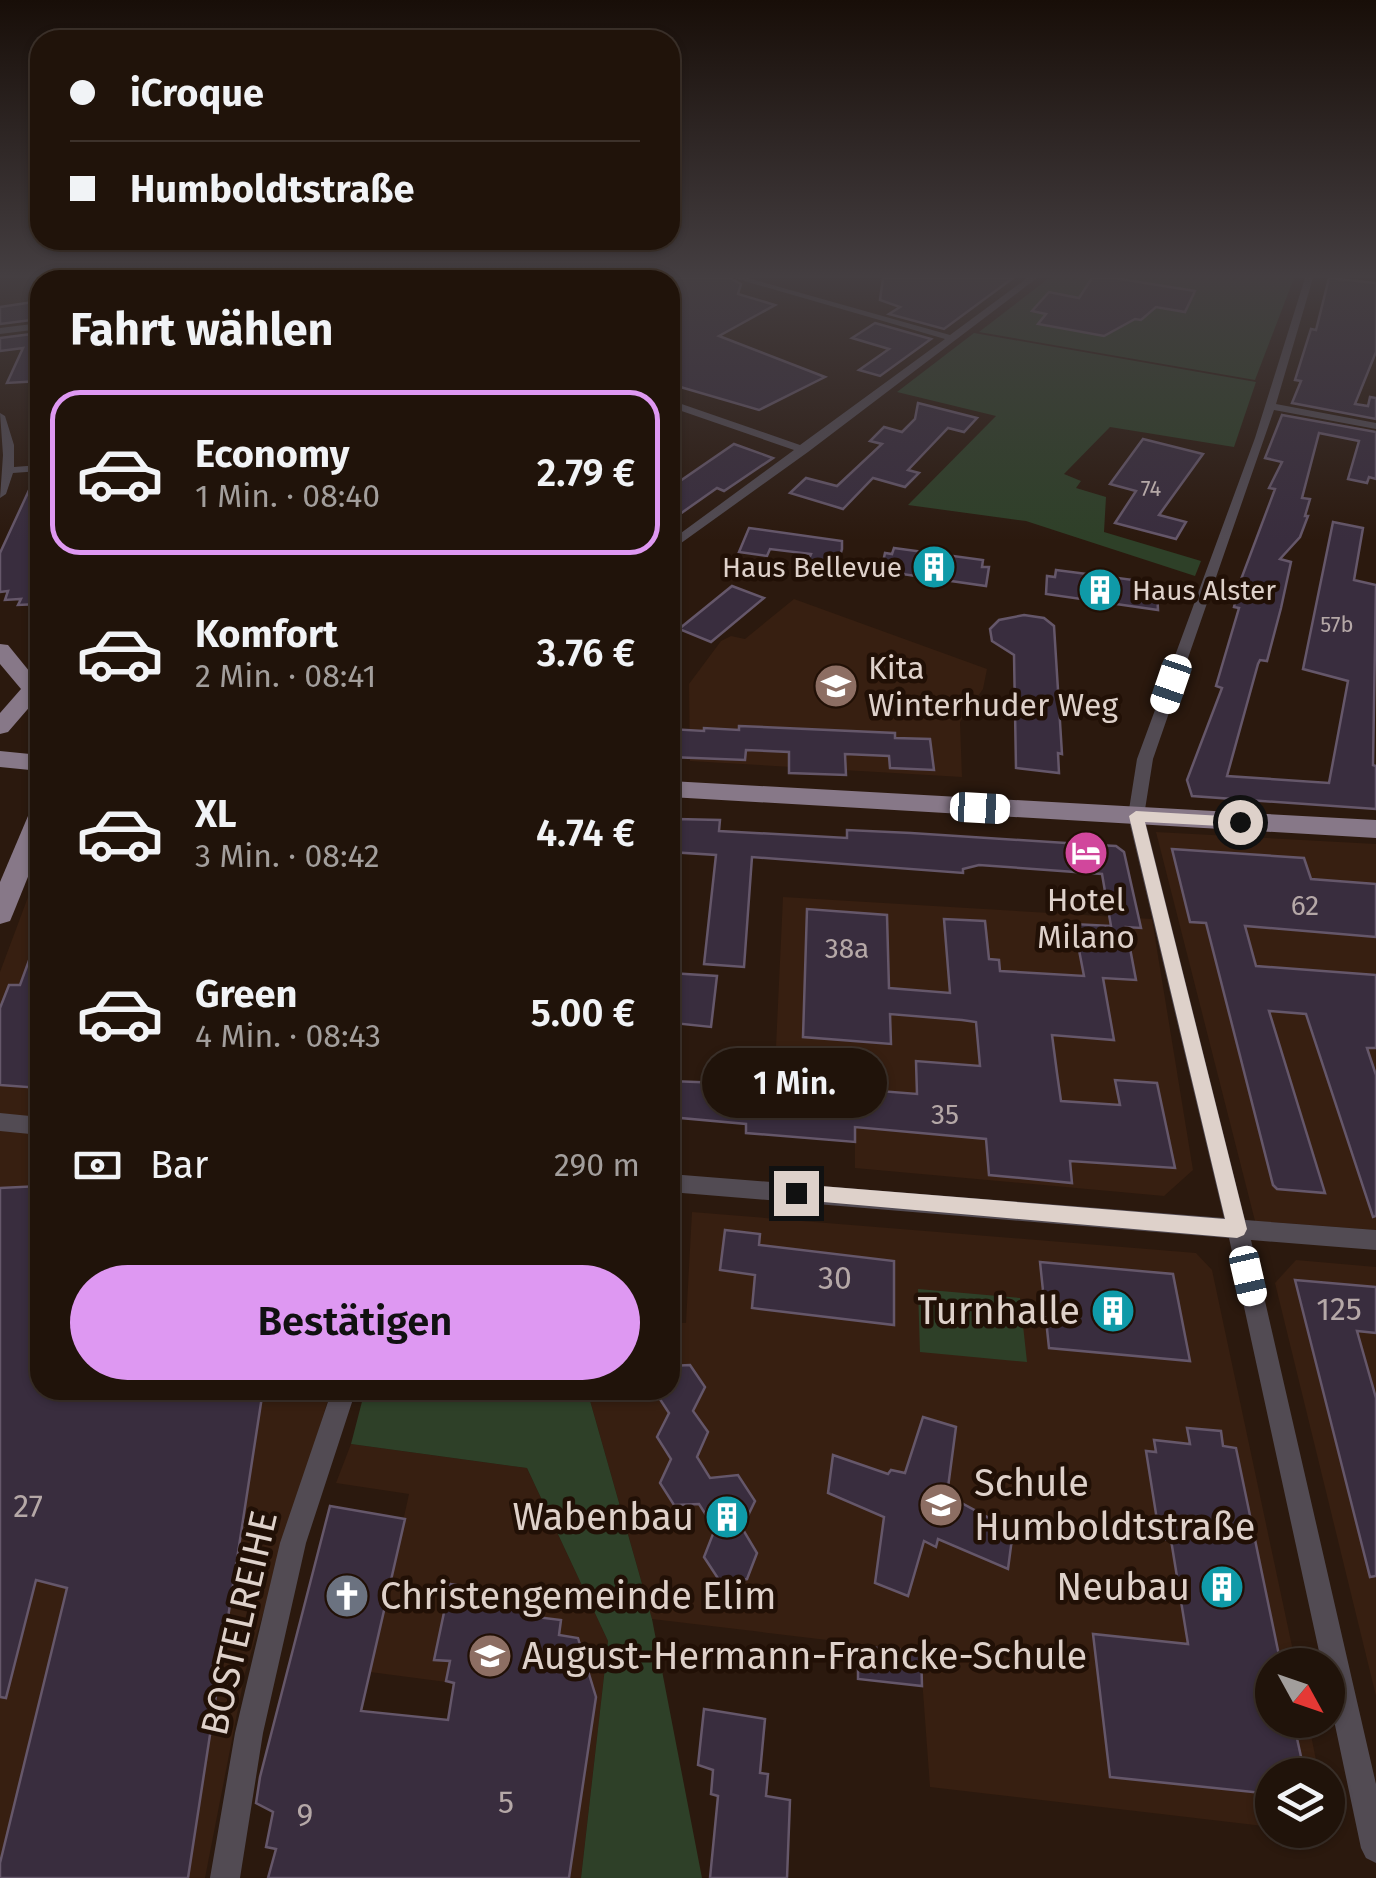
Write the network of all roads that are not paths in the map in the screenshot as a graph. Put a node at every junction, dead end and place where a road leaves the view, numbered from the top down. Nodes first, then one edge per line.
1 (915, 366) edge
2 (1282, 366) edge
3 (1269, 406) junction
4 (680, 407) edge
5 (0, 416) edge
6 (1376, 426) edge
7 (804, 450) junction
8 (30, 469) edge
9 (3, 470) edge
10 (0, 494) edge
11 (680, 539) edge
12 (0, 650) edge
13 (30, 682) edge
14 (30, 698) edge
15 (0, 726) edge
16 (0, 759) edge
17 (30, 762) edge
18 (680, 790) edge
19 (1136, 816) junction
20 (1376, 829) edge
21 (30, 840) edge
22 (0, 914) edge
23 (0, 1122) edge
24 (30, 1125) edge
25 (680, 1184) edge
26 (1237, 1229) junction
27 (1376, 1240) edge
28 (341, 1400) edge
29 (1376, 1848) edge
30 (225, 1878) edge

1 - 7 street
2 - 3 street
3 - 6 street
3 - 19 street
4 - 7 street
5 - 9 street
7 - 11 street
8 - 9 street
9 - 10 street
12 - 13 main road
14 - 15 main road
16 - 17 main road
18 - 19 main road
19 - 20 main road
19 - 26 street
21 - 22 main road
23 - 24 street
25 - 26 street
26 - 27 street
26 - 29 street
28 - 30 street, BOSTELREIHE

